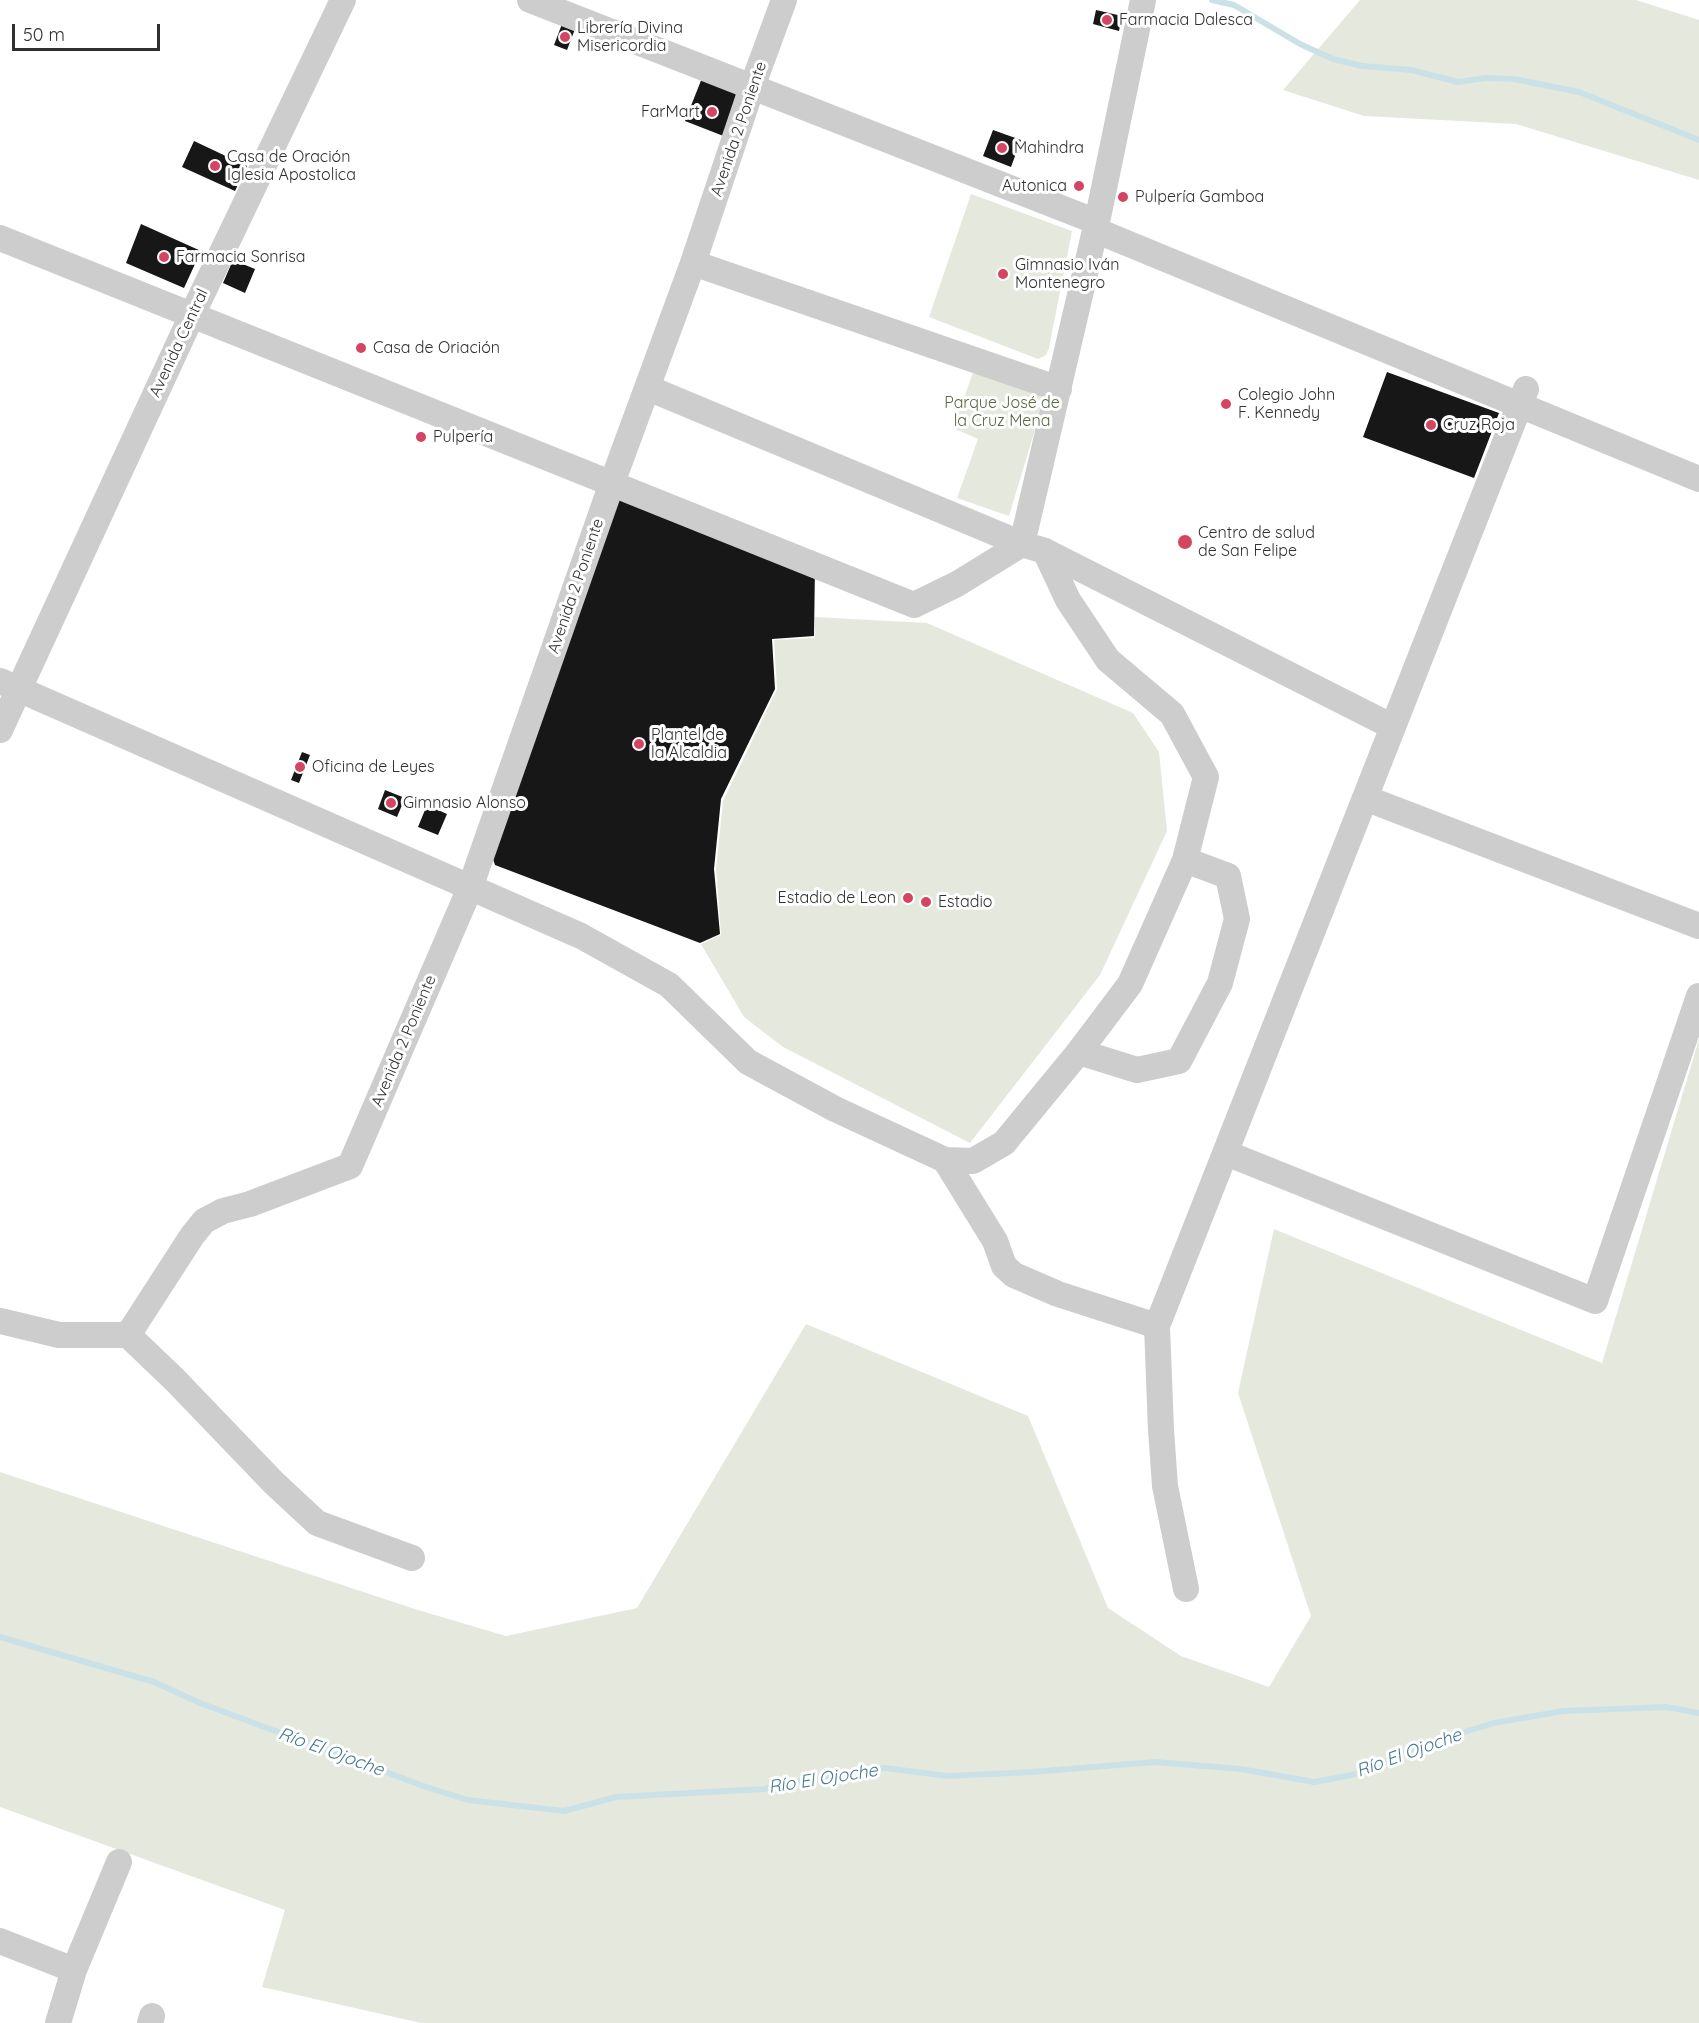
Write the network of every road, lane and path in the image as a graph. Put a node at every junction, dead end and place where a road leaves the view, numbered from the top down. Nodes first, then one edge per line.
1 (343, 0) edge
2 (530, 0) edge
3 (784, 0) edge
4 (1143, 0) edge
5 (577, 9) edge
6 (752, 87) junction
7 (1097, 221) junction
8 (0, 238) edge
9 (693, 263) junction
10 (192, 315) junction
11 (648, 388) junction
12 (1059, 389) junction
13 (1523, 397) junction
14 (1699, 462) edge
15 (1699, 479) edge
16 (612, 483) junction
17 (1034, 548) junction
18 (10, 685) edge
19 (1393, 727) junction
20 (0, 730) edge
21 (1365, 798) junction
22 (1185, 860) junction
23 (470, 888) junction
24 (1699, 926) edge
25 (1699, 996) edge
26 (1079, 1052) junction
27 (1226, 1153) junction
28 (945, 1160) junction
29 (0, 1321) edge
30 (1157, 1326) junction
31 (128, 1335) junction
32 (412, 1558) dead end
33 (1186, 1589) dead end
34 (119, 1862) dead end
35 (0, 1941) edge
36 (74, 1970) junction
37 (58, 2023) edge

1 - 10 street, Avenida Central
2 - 5 street
3 - 6 street, Avenida 2 Poniente
4 - 7 street
5 - 6 street
6 - 7 street
6 - 9 street, Avenida 2 Poniente
7 - 12 street
7 - 13 street
8 - 10 street
9 - 11 street, Avenida 2 Poniente
9 - 12 street
10 - 16 street
10 - 18 street, Avenida Central
11 - 16 street, Avenida 2 Poniente
11 - 17 street
12 - 17 street
13 - 14 street
13 - 15 street
13 - 19 street
16 - 17 street
16 - 23 street, Avenida 2 Poniente
17 - 19 street
17 - 22 street
18 - 20 street, Avenida Central
18 - 23 street
19 - 21 street
21 - 24 street
21 - 27 street
22 - 26 street
22 - 26 street
23 - 28 street
23 - 31 street, Avenida 2 Poniente
25 - 27 street
26 - 28 street
27 - 30 street
28 - 30 street
29 - 31 street
30 - 33 street
31 - 32 street
34 - 36 street
35 - 36 street
36 - 37 street

